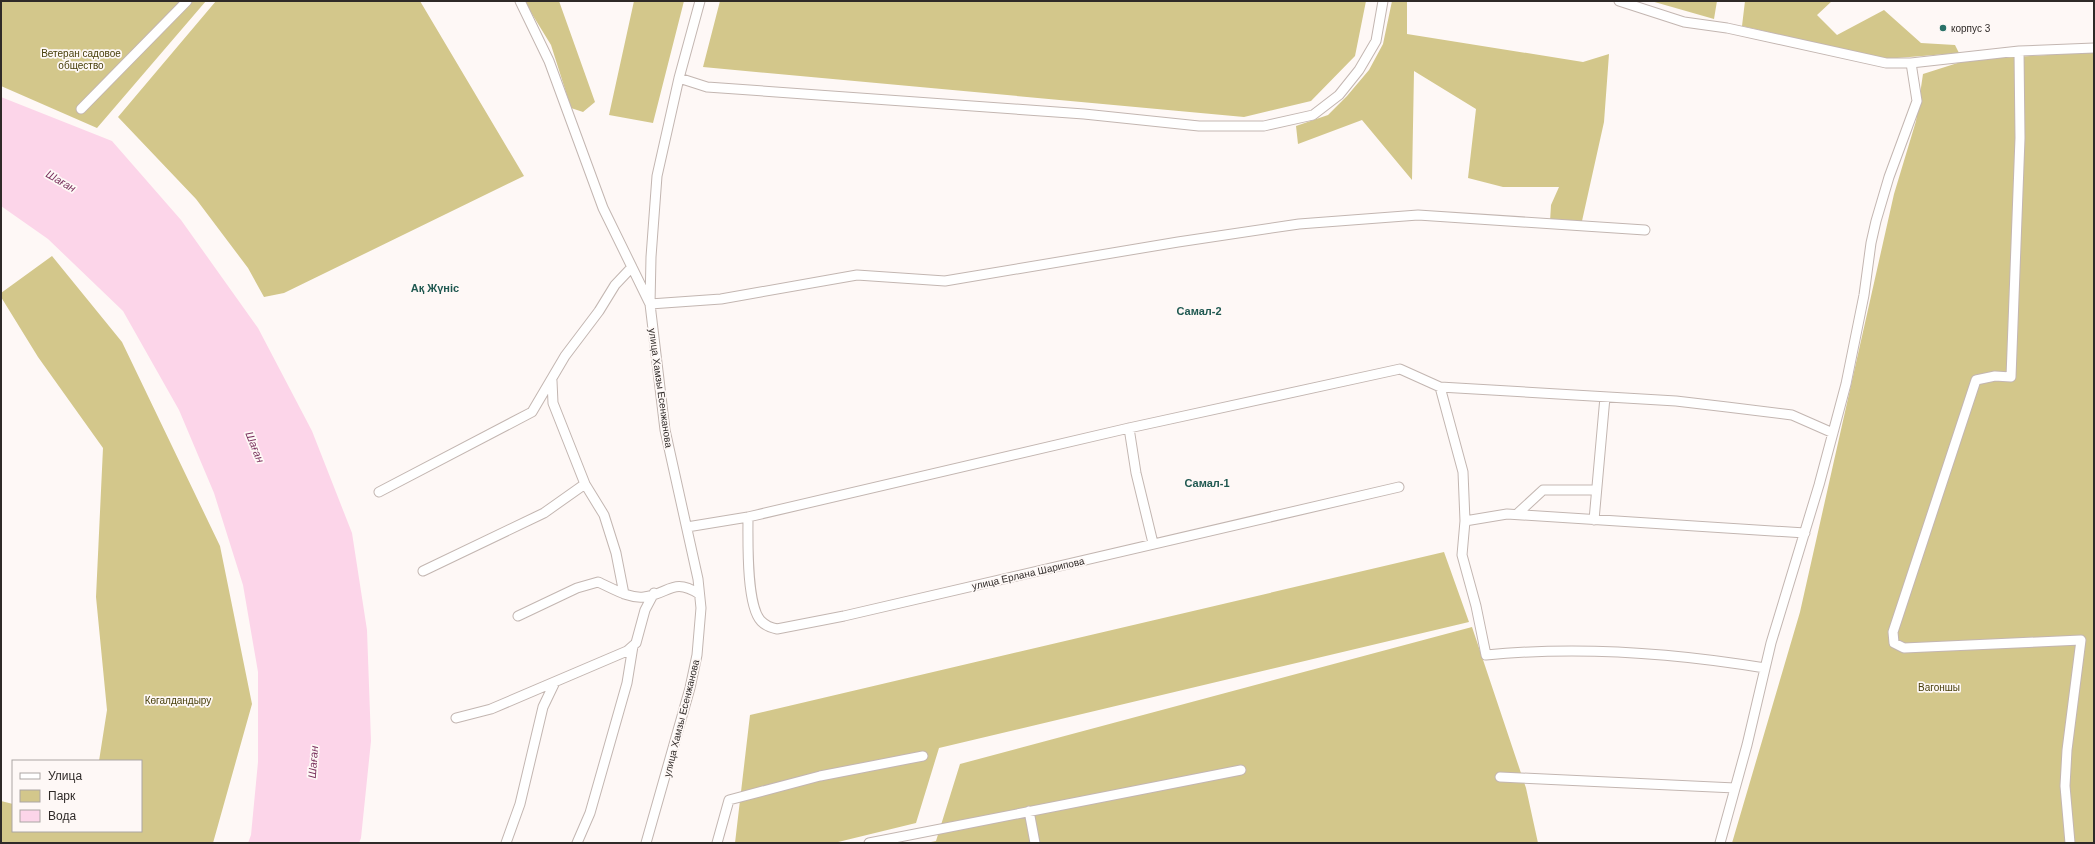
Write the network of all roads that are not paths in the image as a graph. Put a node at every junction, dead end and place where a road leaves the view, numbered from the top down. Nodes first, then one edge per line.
1 (187, 1) edge
2 (520, 1) edge
3 (700, 1) edge
4 (1384, 1) edge
5 (1619, 1) edge
6 (2094, 48) edge
7 (2019, 51) junction
8 (1911, 64) junction
9 (679, 78) junction
10 (81, 109) dead end
11 (1645, 230) dead end
12 (632, 267) junction
13 (650, 304) junction
14 (552, 381) junction
15 (1440, 387) junction
16 (1605, 397) junction
17 (1129, 428) junction
18 (1833, 433) junction
19 (585, 484) junction
20 (1400, 487) dead end
21 (1596, 490) junction
22 (379, 492) dead end
23 (1517, 514) junction
24 (748, 517) junction
25 (1594, 520) junction
26 (1465, 521) junction
27 (687, 527) junction
28 (1805, 533) junction
29 (1153, 543) junction
30 (423, 571) dead end
31 (654, 593) junction
32 (624, 594) junction
33 (699, 594) junction
34 (518, 616) dead end
35 (632, 646) junction
36 (1765, 668) junction
37 (556, 682) junction
38 (456, 718) dead end
39 (924, 756) dead end
40 (1241, 770) dead end
41 (1500, 777) dead end
42 (1735, 788) junction
43 (1030, 810) junction
44 (506, 843) edge
45 (577, 843) edge
46 (646, 843) edge
47 (717, 843) edge
48 (869, 843) edge
49 (1035, 843) edge
50 (1720, 843) edge
51 (2070, 843) edge

1 - 10 street
2 - 12 street
3 - 9 street, улица Хамзы Есенжанова
4 - 9 street
5 - 8 street
6 - 7 street
7 - 8 street
7 - 51 street
8 - 18 street
9 - 13 street, улица Хамзы Есенжанова
11 - 13 street
12 - 13 street
12 - 14 street
13 - 27 street, улица Хамзы Есенжанова
14 - 19 street
14 - 22 street
15 - 16 street
15 - 17 street
15 - 26 street
16 - 18 street
16 - 21 street
17 - 24 street
17 - 29 street
18 - 28 street
19 - 30 street
19 - 32 street
20 - 29 street, улица Ерлана Шарипова
21 - 23 street
21 - 25 street
23 - 25 street
23 - 26 street
24 - 27 street
24 - 29 street, улица Ерлана Шарипова
25 - 28 street
26 - 36 street
27 - 33 street, улица Хамзы Есенжанова
28 - 36 street
31 - 32 street
31 - 33 street
31 - 35 street
32 - 34 street
33 - 46 street, улица Хамзы Есенжанова
35 - 37 street
35 - 45 street
36 - 42 street
37 - 38 street
37 - 44 street
39 - 47 street
40 - 43 street
41 - 42 street
42 - 50 street
43 - 48 street
43 - 49 street

